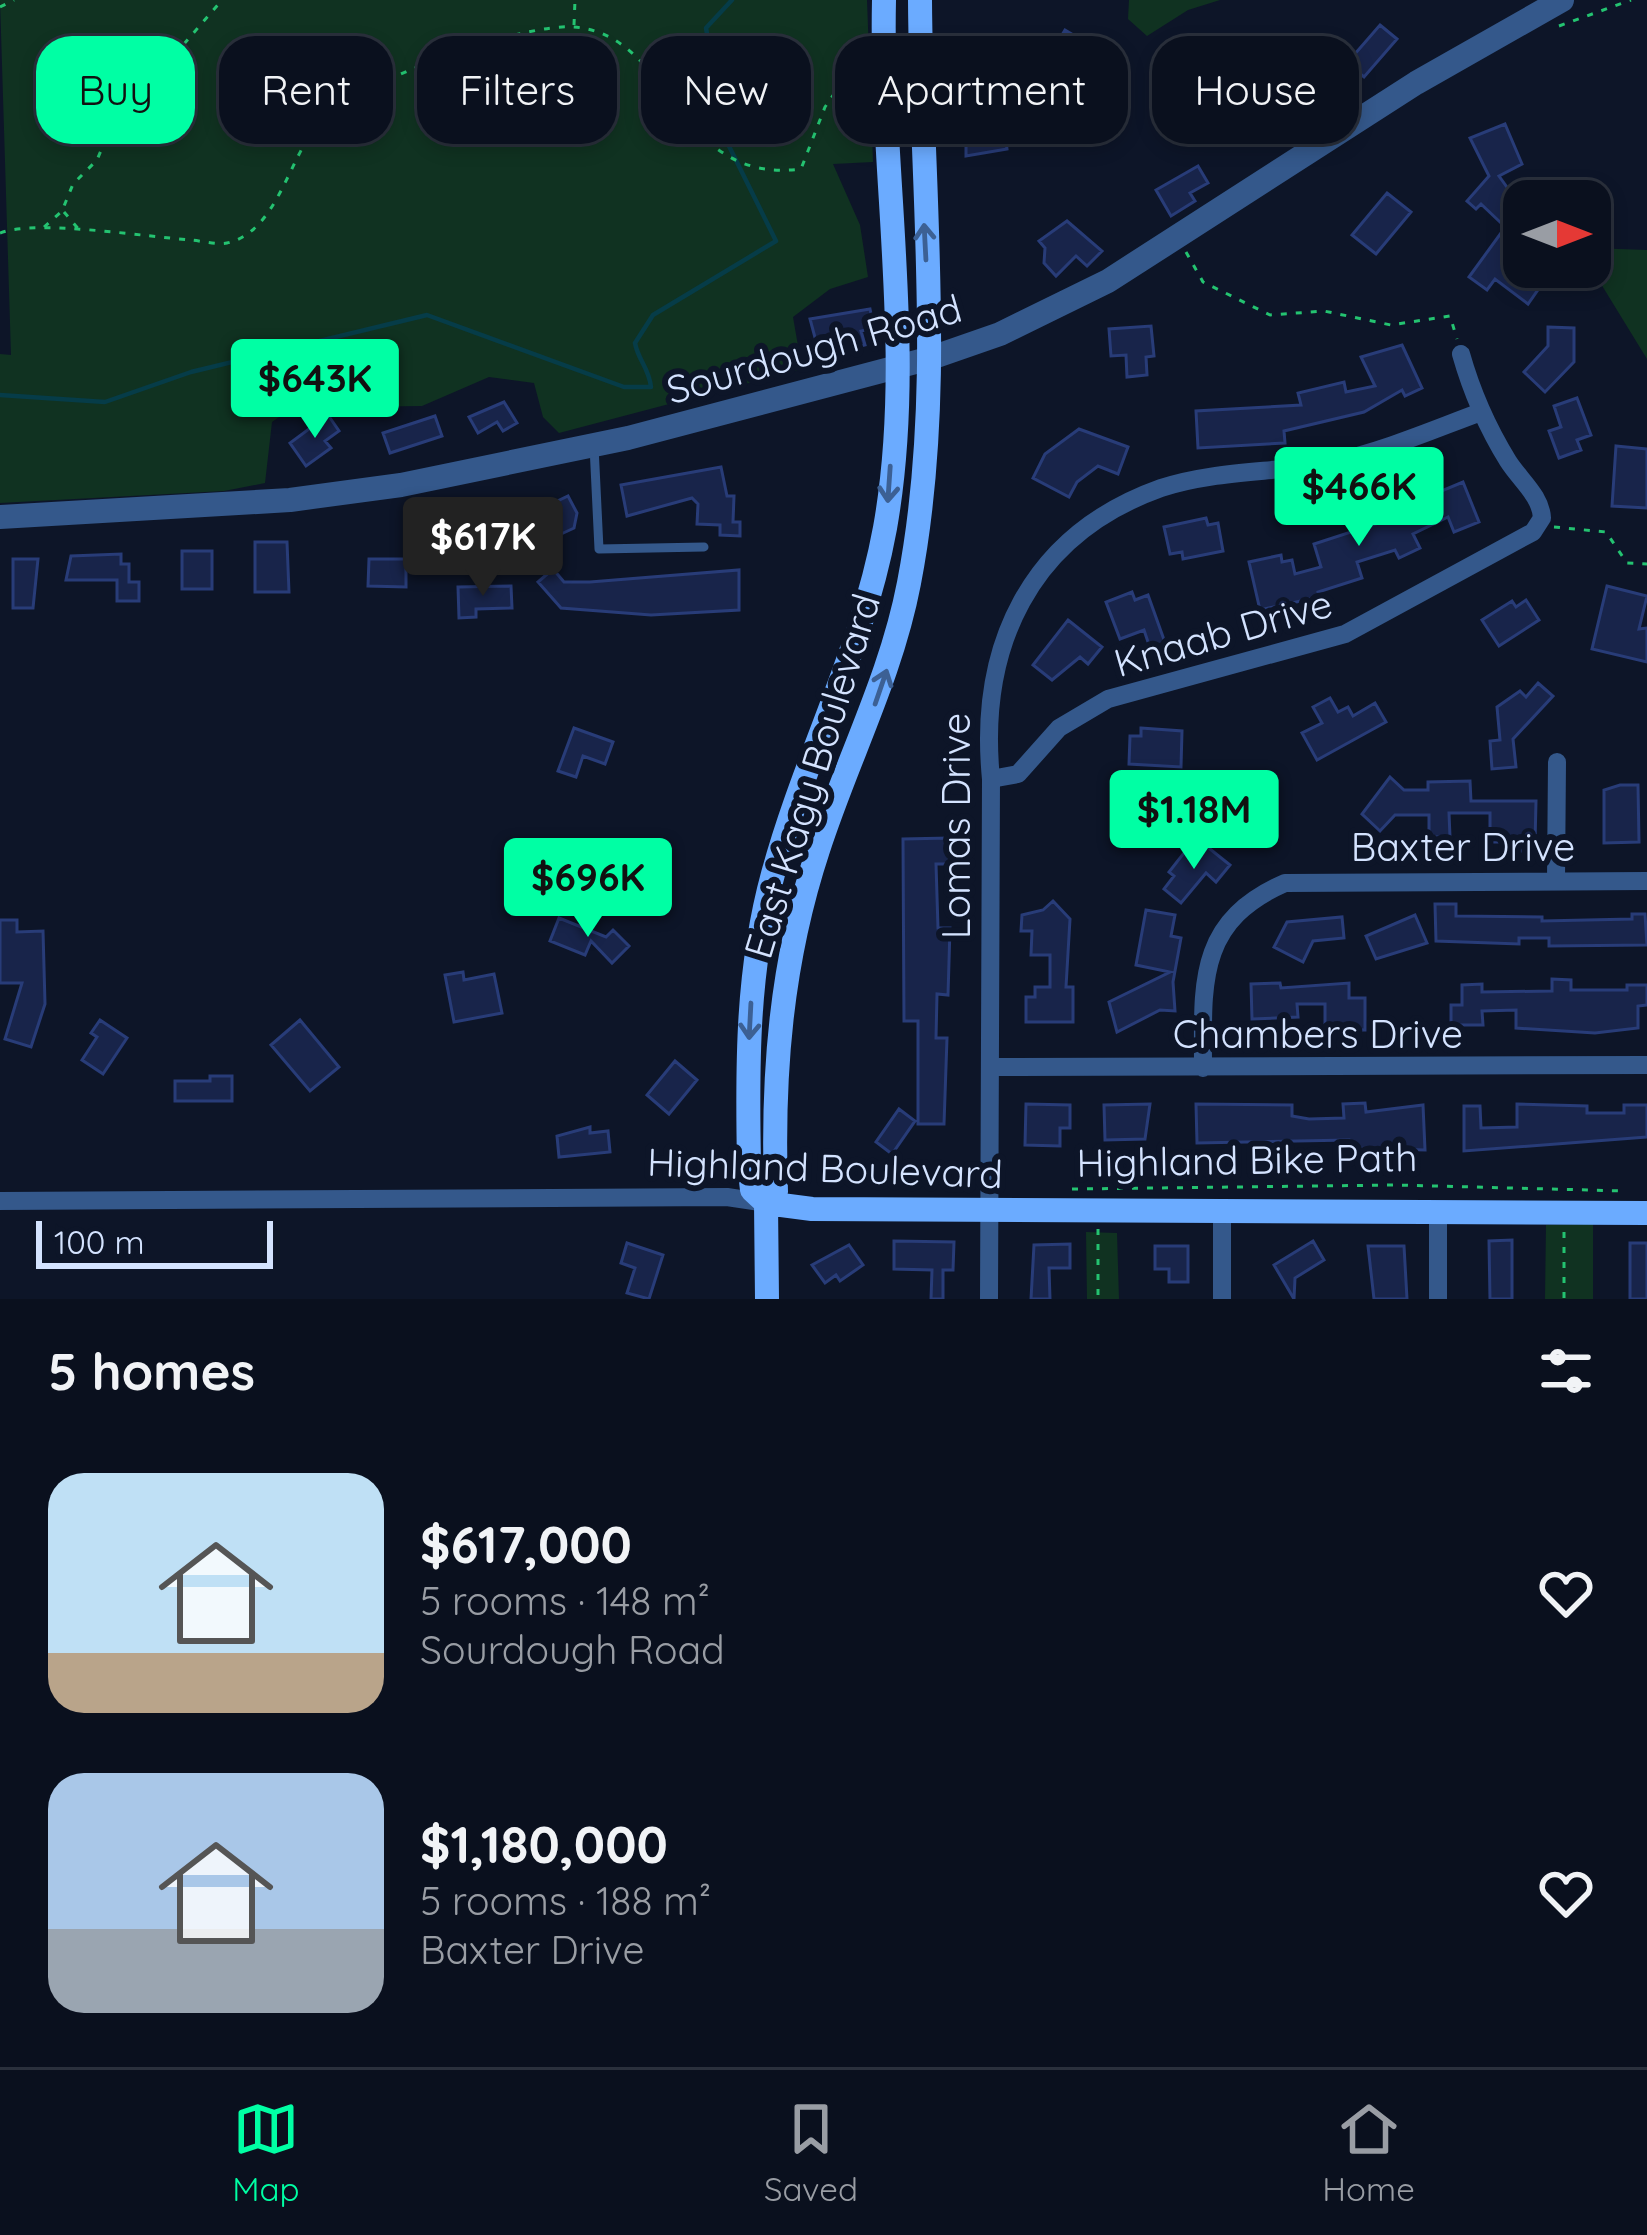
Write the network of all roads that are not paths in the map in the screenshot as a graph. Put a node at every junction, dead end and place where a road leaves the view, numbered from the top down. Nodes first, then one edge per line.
1 (884, 0) edge
2 (920, 0) edge
3 (1562, 0) edge
4 (920, 36) edge
5 (923, 144) edge
6 (1461, 354) road end
7 (931, 358) junction
8 (898, 368) junction
9 (1481, 412) junction
10 (594, 446) junction
11 (0, 518) edge
12 (704, 547) dead end
13 (1557, 762) dead end
14 (991, 779) junction
15 (1556, 880) junction
16 (1647, 881) edge
17 (1647, 1066) edge
18 (990, 1067) junction
19 (1203, 1068) junction
20 (0, 1201) edge
21 (766, 1203) junction
22 (991, 1210) junction
23 (1222, 1211) junction
24 (1438, 1212) junction
25 (1647, 1213) edge
26 (767, 1299) edge
27 (989, 1299) edge
28 (1222, 1299) edge
29 (1438, 1299) edge

1 - 8 main road, East Kagy Boulevard
2 - 4 main road, East Kagy Boulevard
3 - 7 street, Sourdough Road
7 -> 5 main road, East Kagy Boulevard
6 - 9 street
7 - 8 street, Sourdough Road
21 -> 7 main road, East Kagy Boulevard
8 - 10 street, Sourdough Road
8 -> 21 main road, East Kagy Boulevard
9 - 14 street, Lomas Drive
9 - 14 street, Knaab Drive
10 - 11 street, Sourdough Road
10 - 12 lane
13 - 15 street
14 - 18 street, Lomas Drive
15 - 16 street, Baxter Drive
15 - 19 street, Baxter Drive
17 - 19 street, Chambers Drive
18 - 19 street, Chambers Drive
18 - 22 street, Lomas Drive
20 - 21 street, Highland Boulevard
21 - 22 main road, Highland Boulevard
21 - 26 main road
22 - 23 main road, Highland Boulevard
22 - 27 street, Lomas Drive
23 - 24 main road, Highland Boulevard
23 - 28 street
24 - 25 main road, Highland Boulevard
24 - 29 street

